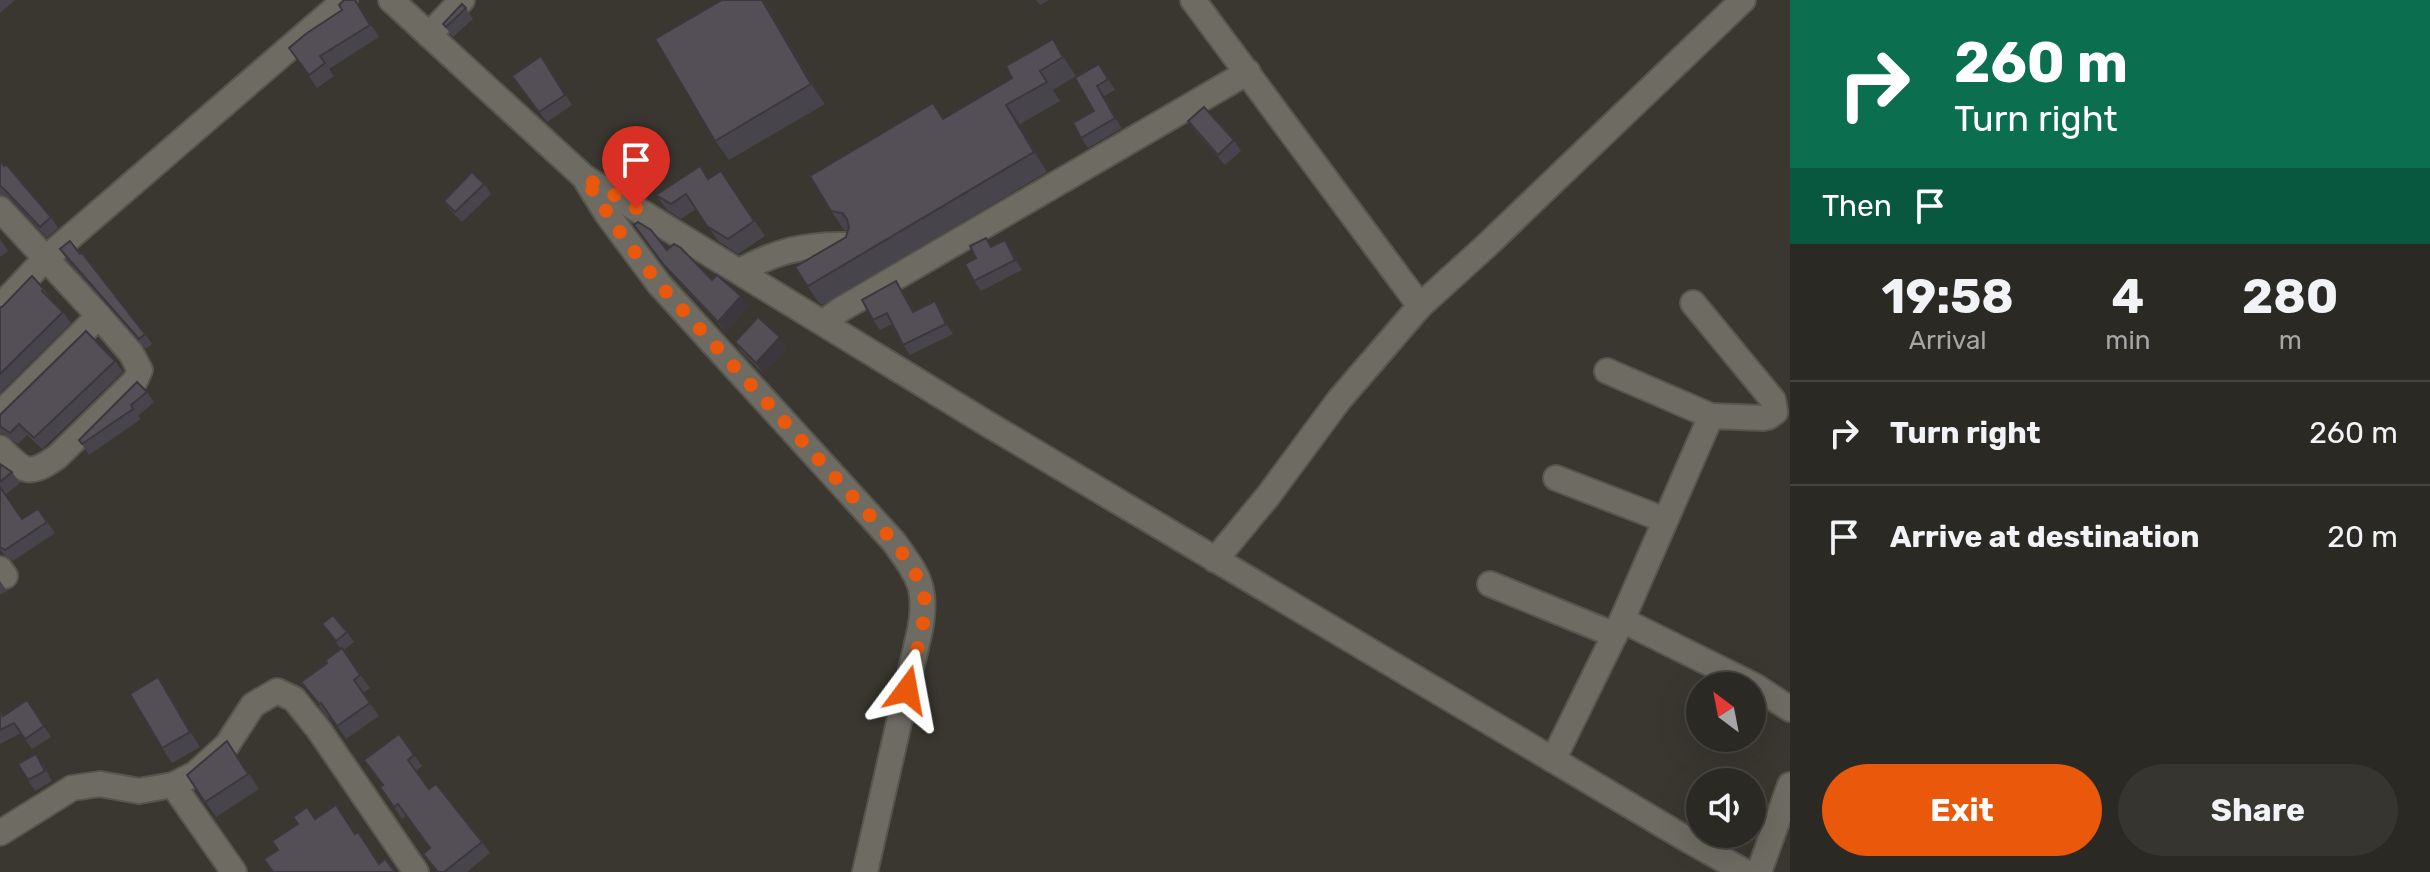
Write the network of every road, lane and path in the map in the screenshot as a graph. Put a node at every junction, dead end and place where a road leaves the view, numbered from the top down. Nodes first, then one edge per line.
1 (345, 0) edge
2 (391, 0) edge
3 (462, 0) edge
4 (1193, 0) edge
5 (1743, 0) edge
6 (429, 35) junction
7 (1248, 72) junction
8 (584, 177) junction
9 (0, 209) edge
10 (847, 245) edge
11 (45, 259) junction
12 (740, 271) junction
13 (1693, 303) dead end
14 (1420, 306) junction
15 (0, 307) edge
16 (99, 316) junction
17 (824, 322) junction
18 (1607, 371) dead end
19 (0, 414) edge
20 (1711, 416) junction
21 (0, 448) edge
22 (1556, 478) dead end
23 (1665, 520) junction
24 (1215, 560) junction
25 (1490, 584) dead end
26 (1618, 627) junction
27 (1790, 709) edge
28 (1553, 760) junction
29 (173, 785) junction
30 (1790, 785) edge
31 (0, 833) edge
32 (234, 872) edge
33 (416, 872) edge
34 (865, 872) edge
35 (1745, 872) edge
36 (1759, 872) edge

1 - 11 street
2 - 6 street
3 - 6 street
4 - 7 street
5 - 14 street
6 - 8 street
7 - 14 street
7 - 17 street
8 - 12 street
8 - 34 street
9 - 11 street
10 - 12 street
11 - 15 street
11 - 16 street
12 - 17 street
13 - 20 street
14 - 24 street
16 - 19 street
16 - 21 street
17 - 24 street
18 - 20 street
20 - 23 street
22 - 23 street
23 - 26 street
24 - 28 street
25 - 26 street
26 - 27 street
26 - 28 street
28 - 35 street
29 - 31 street
29 - 32 street
29 - 33 street
30 - 36 street

